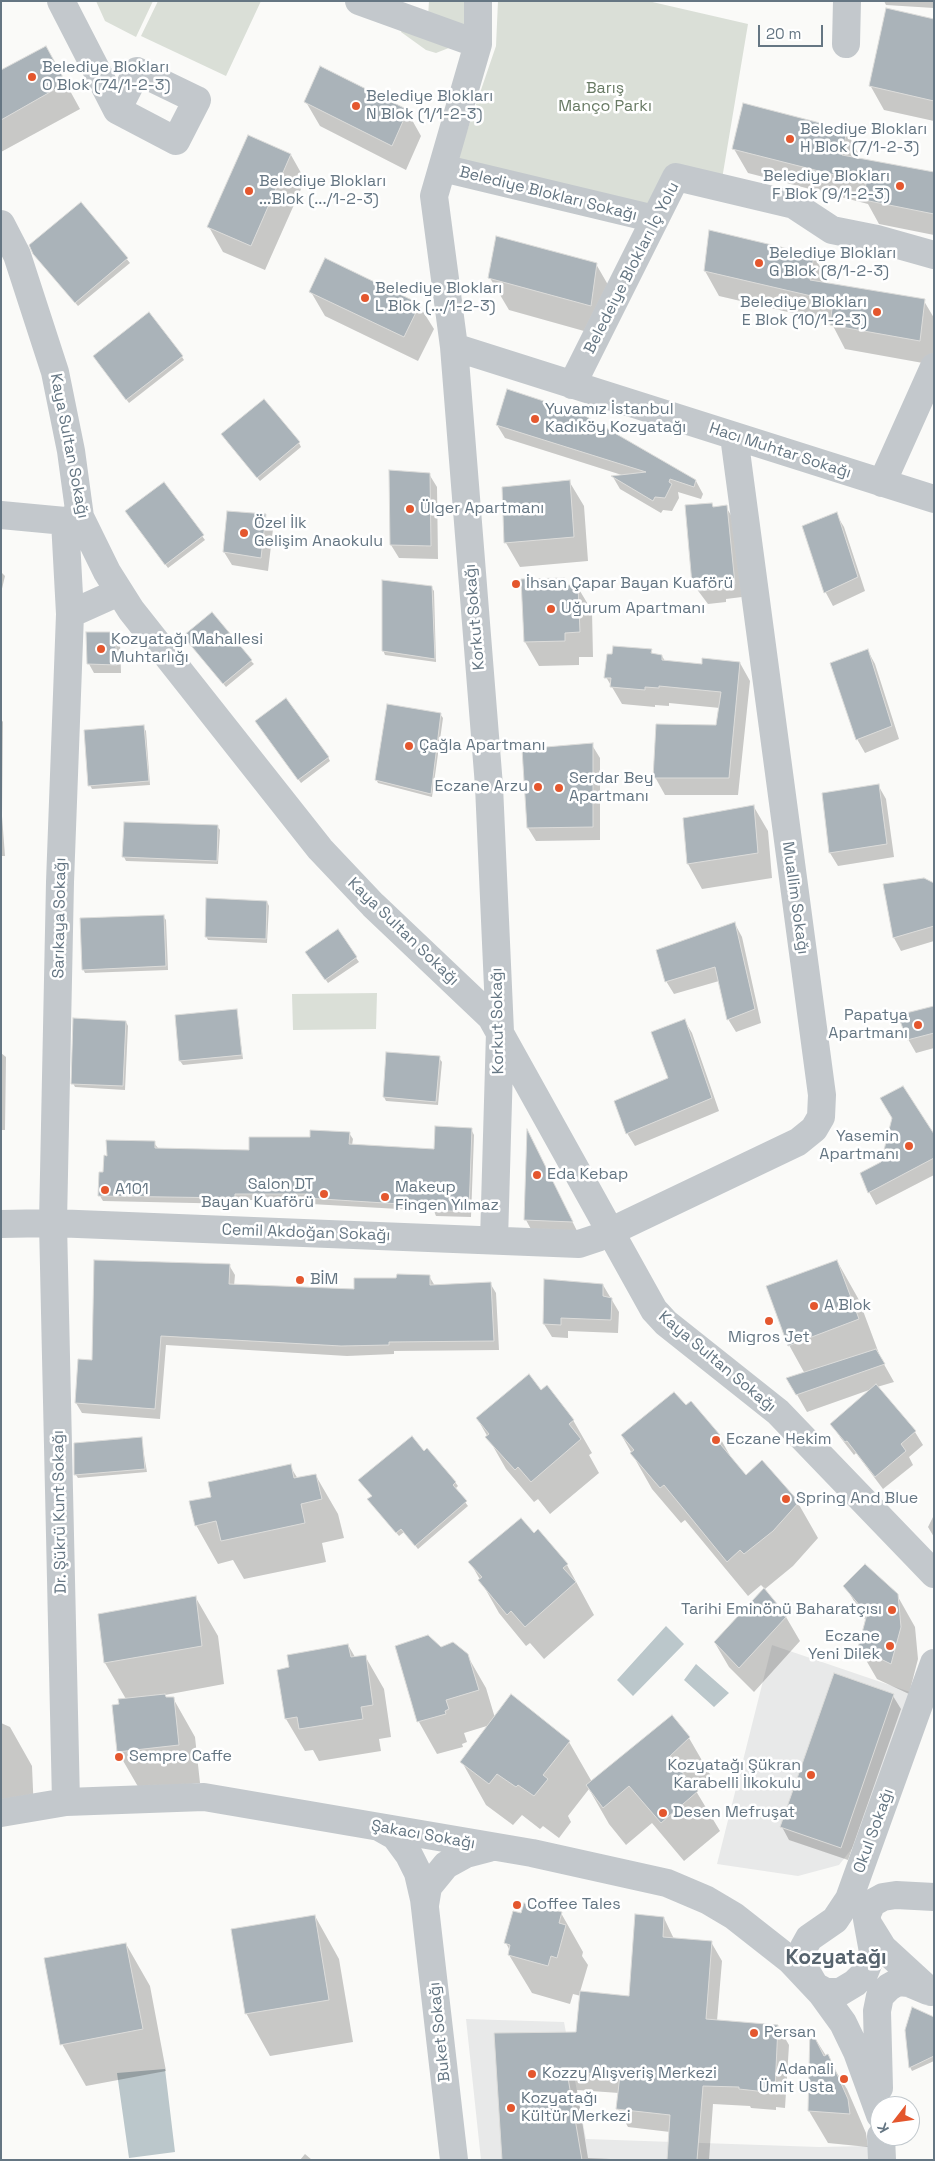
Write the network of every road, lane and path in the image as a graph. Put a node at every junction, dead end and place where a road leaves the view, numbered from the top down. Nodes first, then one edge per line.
1 (61, 1) edge
2 (359, 1) edge
3 (478, 1) edge
4 (847, 1) edge
5 (478, 44) junction
6 (846, 44) dead end
7 (117, 110) dead end
8 (442, 168) junction
9 (655, 219) junction
10 (1, 224) edge
11 (934, 255) edge
12 (454, 347) junction
13 (934, 367) edge
14 (572, 385) junction
15 (734, 436) junction
16 (882, 483) junction
17 (934, 499) edge
18 (1, 515) edge
19 (73, 519) junction
20 (119, 592) junction
21 (70, 614) junction
22 (500, 1032) junction
23 (53, 1223) junction
24 (1, 1224) edge
25 (609, 1232) junction
26 (494, 1240) junction
27 (931, 1572) edge
28 (934, 1663) edge
29 (934, 1705) edge
30 (66, 1802) junction
31 (1, 1813) edge
32 (377, 1827) junction
33 (494, 1847) junction
34 (934, 1897) edge
35 (426, 1905) junction
36 (867, 1917) junction
37 (812, 1983) junction
38 (932, 1993) edge
39 (875, 2096) edge
40 (880, 2096) edge
41 (881, 2146) edge
42 (454, 2160) edge
43 (882, 2160) edge

1 - 7 street
2 - 5 street
3 - 5 street, Korkut Sokağı
4 - 6 street
5 - 8 street, Korkut Sokağı
8 - 9 street, Belediye Blokları Sokağı
8 - 12 street, Korkut Sokağı
9 - 11 street, Beledeiye Blokları İç Yolu
9 - 14 street, Beledeiye Blokları İç Yolu
10 - 19 street, Kaya Sultan Sokağı
12 - 14 street, Hacı Muhtar Sokağı
12 - 22 street, Korkut Sokağı
13 - 16 street
14 - 15 street, Hacı Muhtar Sokağı
15 - 16 street, Hacı Muhtar Sokağı
15 - 25 street, Muallim Sokağı
16 - 17 street, Hacı Muhtar Sokağı
18 - 19 street
19 - 20 street, Kaya Sultan Sokağı
19 - 21 street, Sarıkaya Sokağı
20 - 21 street
20 - 22 street, Kaya Sultan Sokağı
21 - 23 street, Sarıkaya Sokağı
22 - 25 street, Kaya Sultan Sokağı
22 - 26 street, Korkut Sokağı
23 - 24 street, Cemil Akdoğan Sokağı
23 - 26 street, Cemil Akdoğan Sokağı
23 - 30 street, Dr. Şükrü Kunt Sokağı
25 - 26 street, Cemil Akdoğan Sokağı
25 - 27 street, Kaya Sultan Sokağı
28 - 37 street, Okul Sokağı
29 - 36 street, Okul Sokağı
30 - 31 street, Şakacı Sokağı
30 - 32 street, Şakacı Sokağı
32 - 33 street, Şakacı Sokağı
32 - 35 street, Buket Sokağı
33 - 35 street, Buket Sokağı
33 - 37 street, Şakacı Sokağı
34 - 36 street
35 - 42 street, Buket Sokağı
36 - 37 street, Okul Sokağı
36 - 38 street
37 - 39 street, Şakacı Sokağı
38 - 40 street
41 - 43 street

